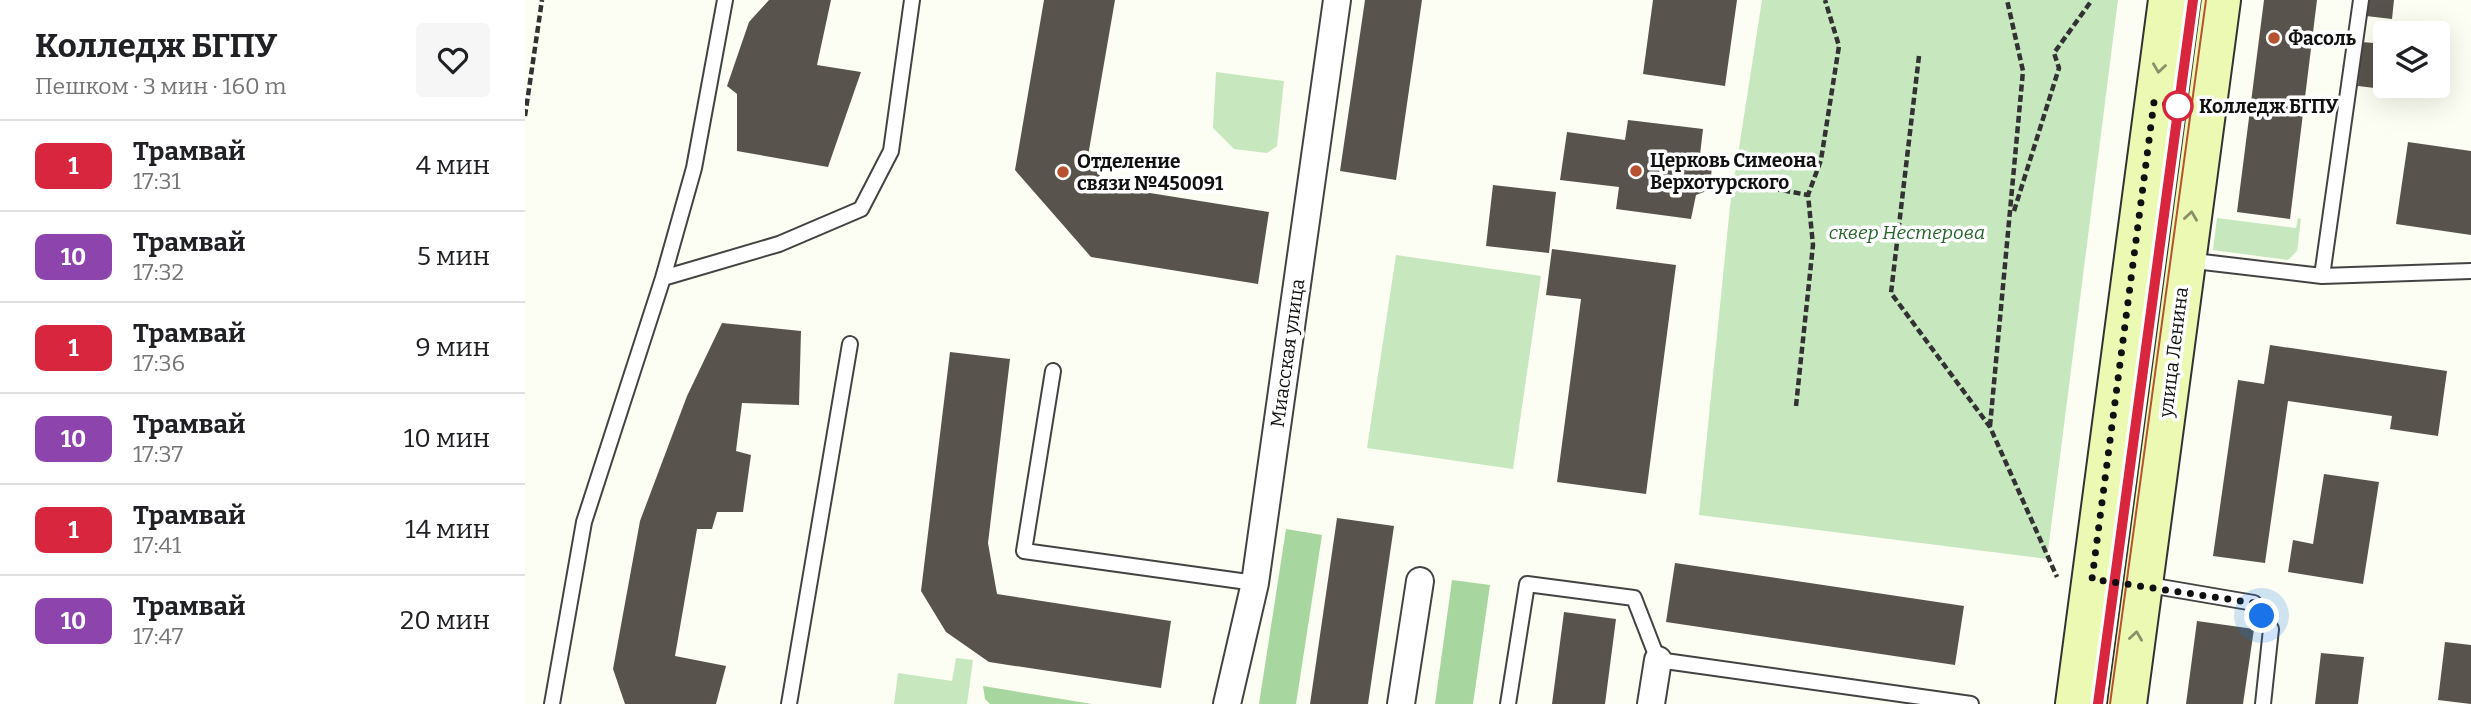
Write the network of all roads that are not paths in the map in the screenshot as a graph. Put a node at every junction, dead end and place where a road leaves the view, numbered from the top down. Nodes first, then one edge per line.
1 (725, 0) edge
2 (912, 0) edge
3 (1337, 0) edge
4 (2168, 0) edge
5 (2221, 0) edge
6 (2361, 0) edge
7 (2133, 256) junction
8 (2185, 260) junction
9 (2471, 271) edge
10 (2322, 276) junction
11 (663, 278) junction
12 (850, 344) dead end
13 (1053, 371) dead end
14 (2075, 579) junction
15 (1420, 581) dead end
16 (1255, 583) junction
17 (2143, 584) junction
18 (1658, 660) junction
19 (552, 704) edge
20 (789, 704) edge
21 (1227, 704) edge
22 (1401, 704) edge
23 (1508, 704) edge
24 (1651, 704) edge
25 (1971, 704) edge
26 (2075, 704) edge
27 (2127, 704) edge
28 (2263, 704) edge

1 - 11 lane
2 - 11 lane
3 - 16 street, Миасская улица
4 -> 7 street
8 -> 5 street, улица Ленина
6 - 10 lane
7 - 8 street
7 - 14 street
8 - 10 lane
8 - 17 street, улица Ленина
9 - 10 lane
11 - 19 lane
12 - 20 lane
13 - 16 lane
14 - 17 street
14 - 26 street
15 - 22 street
16 - 21 street, Миасская улица
27 -> 17 street, улица Ленина
17 - 28 lane
18 - 23 lane
18 - 24 street
18 - 25 lane

